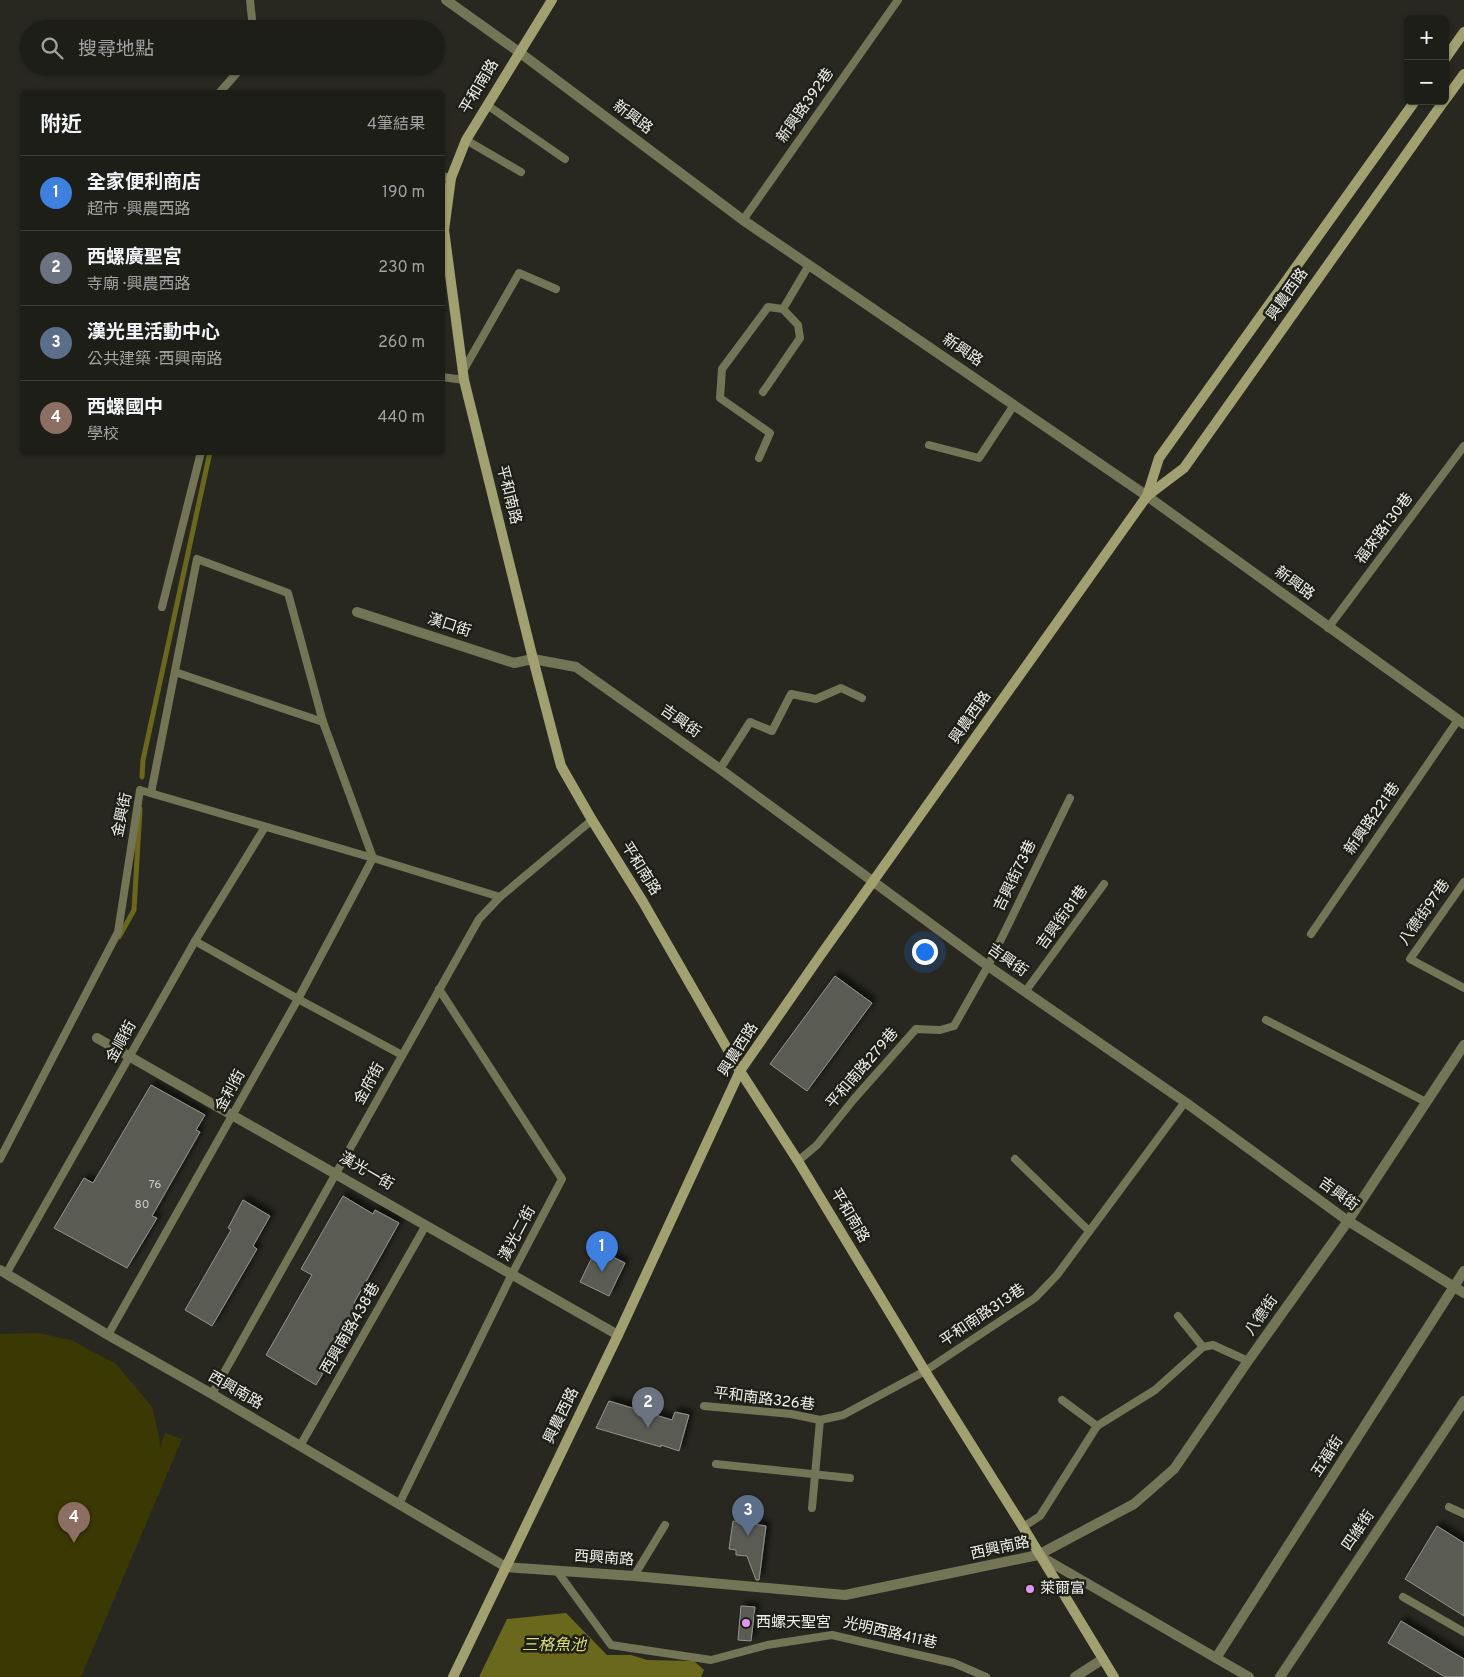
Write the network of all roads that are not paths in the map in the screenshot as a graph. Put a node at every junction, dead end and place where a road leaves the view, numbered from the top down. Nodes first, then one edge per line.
1 (250, 0) edge
2 (446, 0) edge
3 (552, 0) edge
4 (898, 0) edge
5 (252, 20) edge
6 (1464, 32) edge
7 (519, 52) junction
8 (1449, 53) edge
9 (1464, 74) edge
10 (235, 75) edge
11 (222, 90) edge
12 (1449, 95) edge
13 (487, 105) junction
14 (1412, 105) edge
15 (1441, 105) edge
16 (466, 140) junction
17 (565, 159) dead end
18 (521, 172) dead end
19 (447, 177) edge
20 (445, 212) edge
21 (743, 220) junction
22 (445, 248) edge
23 (809, 265) junction
24 (446, 266) edge
25 (556, 289) dead end
26 (783, 309) junction
27 (464, 375) junction
28 (445, 377) edge
29 (763, 392) dead end
30 (1014, 405) junction
31 (929, 446) dead end
32 (1464, 446) edge
33 (200, 455) edge
34 (759, 458) dead end
35 (1147, 496) junction
36 (162, 607) dead end
37 (357, 612) dead end
38 (1328, 628) junction
39 (533, 659) junction
40 (175, 672) junction
41 (862, 698) dead end
42 (322, 722) junction
43 (1461, 722) edge
44 (720, 769) junction
45 (151, 793) junction
46 (1070, 798) dead end
47 (592, 820) junction
48 (265, 827) junction
49 (374, 858) junction
50 (873, 881) junction
51 (1464, 882) edge
52 (1104, 884) dead end
53 (500, 897) junction
54 (1311, 934) dead end
55 (195, 941) junction
56 (988, 966) junction
57 (1464, 988) edge
58 (440, 989) junction
59 (1025, 992) junction
60 (298, 999) junction
61 (1266, 1020) dead end
62 (98, 1038) dead end
63 (1464, 1045) edge
64 (402, 1055) junction
65 (130, 1056) junction
66 (740, 1071) junction
67 (1185, 1102) junction
68 (1426, 1102) junction
69 (233, 1114) junction
70 (0, 1159) edge
71 (1015, 1159) dead end
72 (798, 1160) junction
73 (336, 1173) junction
74 (1348, 1222) junction
75 (426, 1224) junction
76 (1089, 1231) junction
77 (3, 1272) edge
78 (1464, 1272) edge
79 (512, 1274) junction
80 (1454, 1287) junction
81 (1464, 1293) edge
82 (1178, 1316) dead end
83 (108, 1335) junction
84 (618, 1335) junction
85 (1203, 1347) junction
86 (1248, 1361) junction
87 (925, 1371) junction
88 (212, 1394) junction
89 (1062, 1400) dead end
90 (1464, 1401) edge
91 (704, 1406) dead end
92 (820, 1420) junction
93 (1097, 1426) junction
94 (300, 1446) junction
95 (716, 1464) dead end
96 (815, 1474) junction
97 (850, 1478) dead end
98 (399, 1504) junction
99 (1449, 1507) dead end
100 (812, 1508) dead end
101 (1464, 1514) edge
102 (665, 1525) dead end
103 (1023, 1528) junction
104 (1038, 1555) junction
105 (506, 1567) junction
106 (557, 1571) junction
107 (634, 1576) junction
108 (1403, 1597) dead end
109 (1464, 1632) edge
110 (1216, 1658) junction
111 (1103, 1659) junction
112 (453, 1677) edge
113 (986, 1677) edge
114 (1075, 1677) edge
115 (1114, 1677) edge
116 (1249, 1677) edge
117 (1280, 1677) edge

1 - 5 lane
2 - 7 street, 新興路
3 - 7 main road, 平和南路
4 - 21 lane, 新興路392巷
6 - 8 main road
7 - 13 main road, 平和南路
7 - 21 street, 新興路
9 - 12 main road, 興農西路
10 - 11 lane
13 - 16 main road, 平和南路
13 - 17 lane
14 - 35 main road, 興農西路
15 - 35 main road, 興農西路
16 - 18 lane
16 - 19 main road, 平和南路
19 - 20 main road, 平和南路
21 - 23 street, 新興路
22 - 24 main road, 平和南路
23 - 26 lane
23 - 30 street, 新興路
24 - 27 main road, 平和南路
25 - 27 lane
26 - 29 lane
26 - 34 lane
27 - 28 lane
27 - 39 main road, 平和南路
30 - 31 lane
30 - 35 street, 新興路
32 - 38 lane, 福來路130巷
33 - 36 lane
35 - 38 street, 新興路
35 - 50 main road, 興農西路
37 - 39 street, 漢口街
38 - 43 street, 新興路
39 - 44 street, 吉興街
39 - 47 main road, 平和南路
40 - 42 lane
40 - 42 lane
40 - 45 lane
41 - 44 lane
42 - 49 lane
43 - 54 lane, 新興路221巷
44 - 50 street, 吉興街
45 - 48 lane, 金興街
45 - 70 lane, 金興街
46 - 56 lane, 吉興街73巷
47 - 53 lane, 金府街
47 - 66 main road, 平和南路
48 - 49 lane, 金興街
48 - 55 lane, 金順街
49 - 53 lane, 金興街
49 - 60 lane, 金利街
50 - 56 street, 吉興街
50 - 66 main road, 興農西路
51 - 57 lane, 八德街97巷
52 - 59 lane, 吉興街81巷
53 - 58 lane, 金府街
55 - 60 lane
55 - 65 lane, 金順街
56 - 59 street, 吉興街
56 - 72 lane, 平和南路279巷
58 - 64 lane, 金府街
58 - 79 lane, 漢光二街
59 - 67 street, 吉興街
60 - 64 lane
60 - 69 lane, 金利街
61 - 68 lane
62 - 65 street, 漢光一街
63 - 68 street, 八德街
64 - 73 lane, 金府街
65 - 69 street, 漢光一街
65 - 77 lane, 金順街
66 - 72 main road, 平和南路
66 - 84 main road, 興農西路
67 - 74 street, 吉興街
67 - 76 lane, 平和南路313巷
68 - 74 street, 八德街
69 - 73 street, 漢光一街
69 - 83 lane, 金利街
71 - 76 lane
72 - 87 main road, 平和南路
73 - 75 street, 漢光一街
73 - 88 lane, 金府街
74 - 80 street, 吉興街
74 - 86 street, 八德街
75 - 79 street, 漢光一街
75 - 94 lane, 西興南路438巷
76 - 87 lane, 平和南路313巷
77 - 83 street, 西興南路
78 - 80 street, 五福街
79 - 84 street, 漢光一街
79 - 98 lane, 漢光二街
80 - 81 street, 吉興街
80 - 110 street, 五福街
82 - 85 lane
83 - 88 street, 西興南路
84 - 105 main road, 興農西路
85 - 86 lane
85 - 93 lane
86 - 104 street, 八德街
87 - 92 lane, 平和南路326巷
87 - 103 main road, 平和南路
88 - 94 street, 西興南路
89 - 93 lane
90 - 117 street, 四維街
91 - 92 lane, 平和南路326巷
92 - 96 lane, 平和南路326巷
93 - 103 lane
94 - 98 street, 西興南路
95 - 96 lane
96 - 97 lane
96 - 100 lane, 平和南路326巷
98 - 105 street, 西興南路
99 - 101 lane
102 - 107 lane
103 - 104 main road, 平和南路
104 - 107 street, 西興南路
104 - 110 street, 西興南路
104 - 111 main road, 平和南路
105 - 106 street, 西興南路
105 - 112 main road, 興農西路
106 - 107 street, 西興南路
106 - 113 lane, 光明西路411巷
108 - 109 lane
110 - 116 street, 西興南路
111 - 114 street
111 - 115 main road, 平和南路

